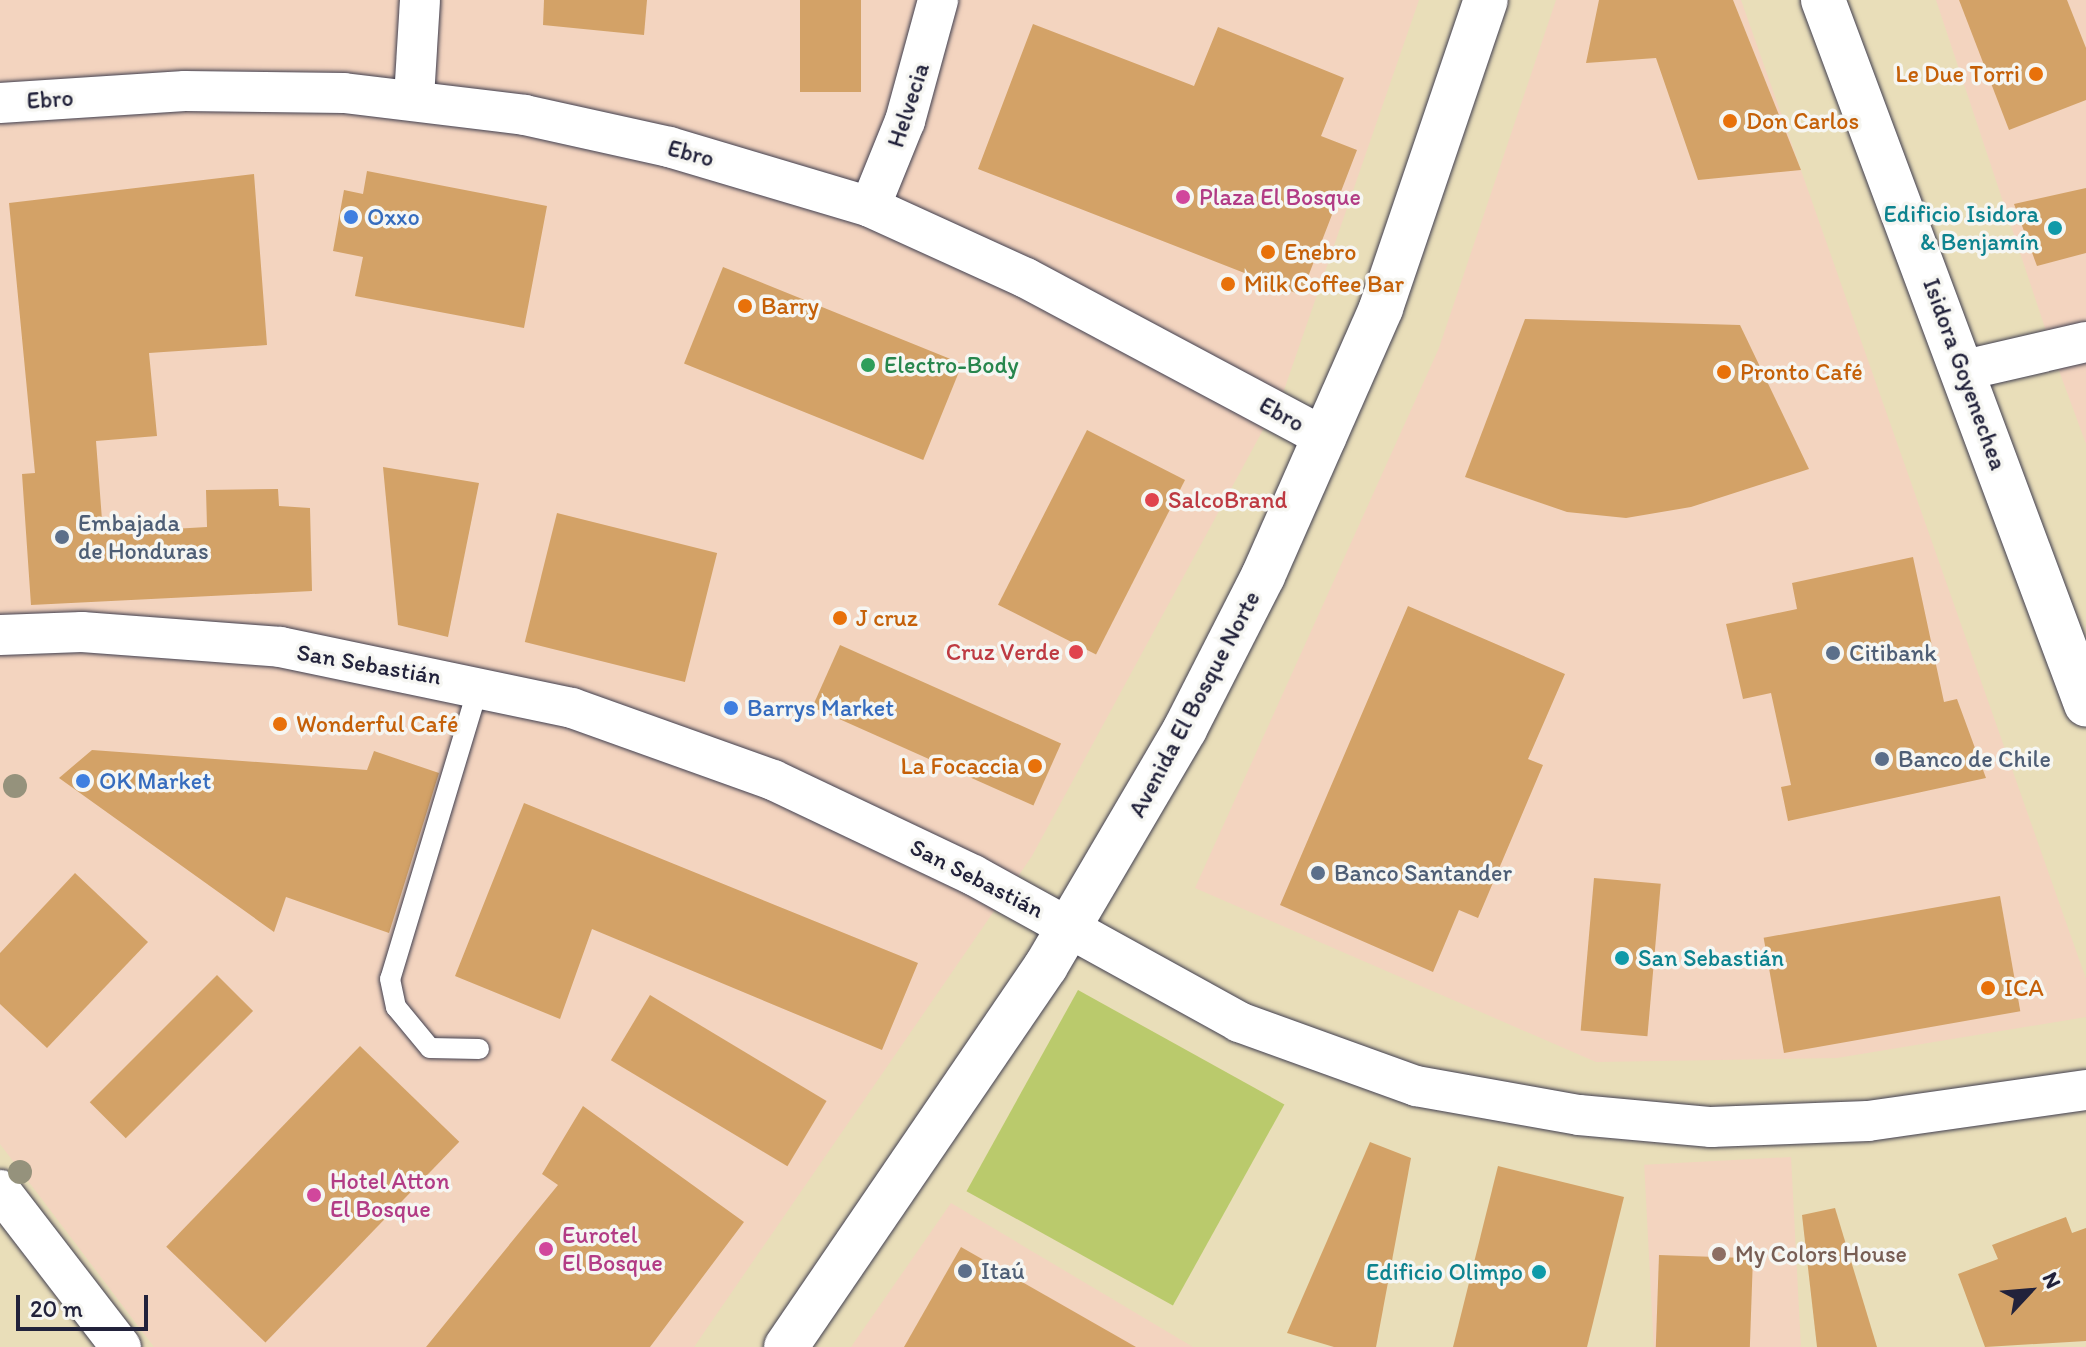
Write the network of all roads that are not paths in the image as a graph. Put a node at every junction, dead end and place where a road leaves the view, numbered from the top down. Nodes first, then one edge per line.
1 (420, 0) edge
2 (938, 0) edge
3 (1486, 0) edge
4 (1823, 0) edge
5 (414, 98) junction
6 (0, 103) edge
7 (870, 207) junction
8 (2086, 342) edge
9 (1965, 370) junction
10 (1326, 438) junction
11 (0, 635) edge
12 (479, 685) junction
13 (2086, 704) edge
14 (1071, 927) junction
15 (479, 1049) dead end
16 (2086, 1090) edge
17 (4, 1203) edge
18 (121, 1347) edge
19 (786, 1347) edge

1 - 5 street
2 - 7 street, Helvecia
3 - 10 main road, Avenida El Bosque Norte
4 - 9 main road, Isidora Goyenechea
5 - 6 street, Ebro
5 - 7 street, Ebro
7 - 10 street, Ebro
8 - 9 street
9 - 13 main road, Isidora Goyenechea
10 - 14 main road, Avenida El Bosque Norte
11 - 12 street, San Sebastián
12 - 14 street, San Sebastián
12 - 15 lane
14 - 16 street, San Sebastián
14 - 19 main road, Avenida El Bosque Norte
17 - 18 street

